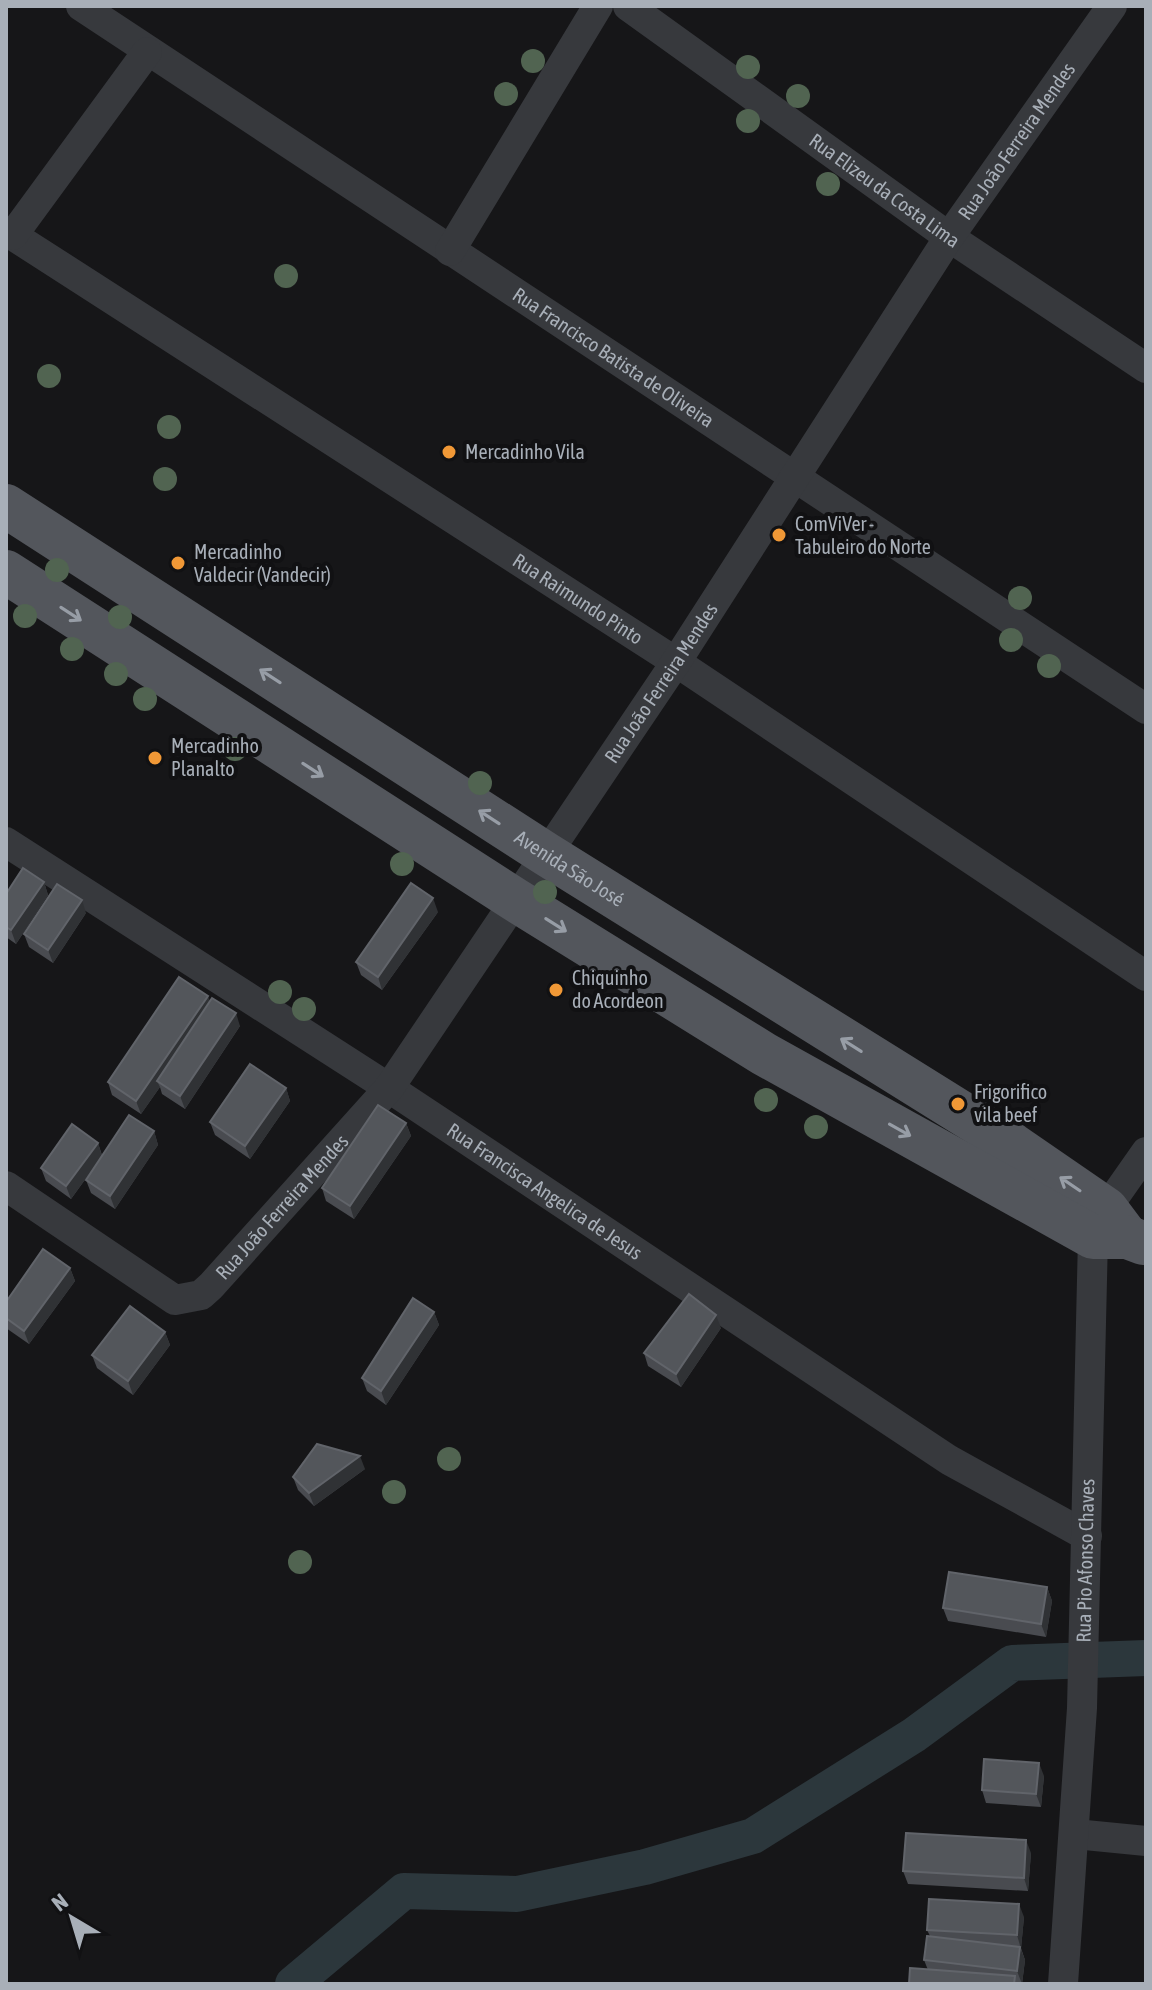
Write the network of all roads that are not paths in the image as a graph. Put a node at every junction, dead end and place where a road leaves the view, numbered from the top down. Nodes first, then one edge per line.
1 (81, 6) edge
2 (598, 6) edge
3 (628, 6) edge
4 (1112, 6) edge
5 (147, 52) junction
6 (9, 233) edge
7 (949, 237) junction
8 (450, 251) junction
9 (1146, 368) edge
10 (796, 477) junction
11 (6, 506) edge
12 (6, 572) edge
13 (676, 662) junction
14 (1146, 709) edge
15 (6, 842) edge
16 (546, 854) junction
17 (514, 899) junction
18 (1146, 976) edge
19 (389, 1088) junction
20 (1146, 1152) edge
21 (6, 1186) edge
22 (1118, 1232) edge
23 (1087, 1536) junction
24 (1075, 1834) junction
25 (1146, 1841) edge
26 (1063, 1984) edge

1 - 5 street, Rua Francisco Batista de Oliveira
2 - 8 street
3 - 7 street, Rua Elizeu da Costa Lima
4 - 7 street, Rua João Ferreira Mendes
5 - 6 street
5 - 8 street, Rua Francisco Batista de Oliveira
6 - 13 street, Rua Raimundo Pinto
7 - 9 street, Rua Elizeu da Costa Lima
7 - 10 street, Rua João Ferreira Mendes
8 - 10 street, Rua Francisco Batista de Oliveira
10 - 13 street, Rua João Ferreira Mendes
10 - 14 street, Rua Francisco Batista de Oliveira
16 -> 11 main road, Avenida São José
12 -> 17 main road
13 - 16 street, Rua João Ferreira Mendes
13 - 18 street, Rua Raimundo Pinto
15 - 19 street, Rua Francisca Angelica de Jesus
16 - 17 street, Rua João Ferreira Mendes
22 -> 16 main road, Avenida São José
17 - 19 street, Rua João Ferreira Mendes
17 -> 22 main road
19 - 21 street, Rua João Ferreira Mendes
19 - 23 street, Rua Francisca Angelica de Jesus
20 - 22 street
22 - 23 street, Rua Pio Afonso Chaves
23 - 24 street, Rua Pio Afonso Chaves
24 - 25 street
24 - 26 street, Rua Pio Afonso Chaves

